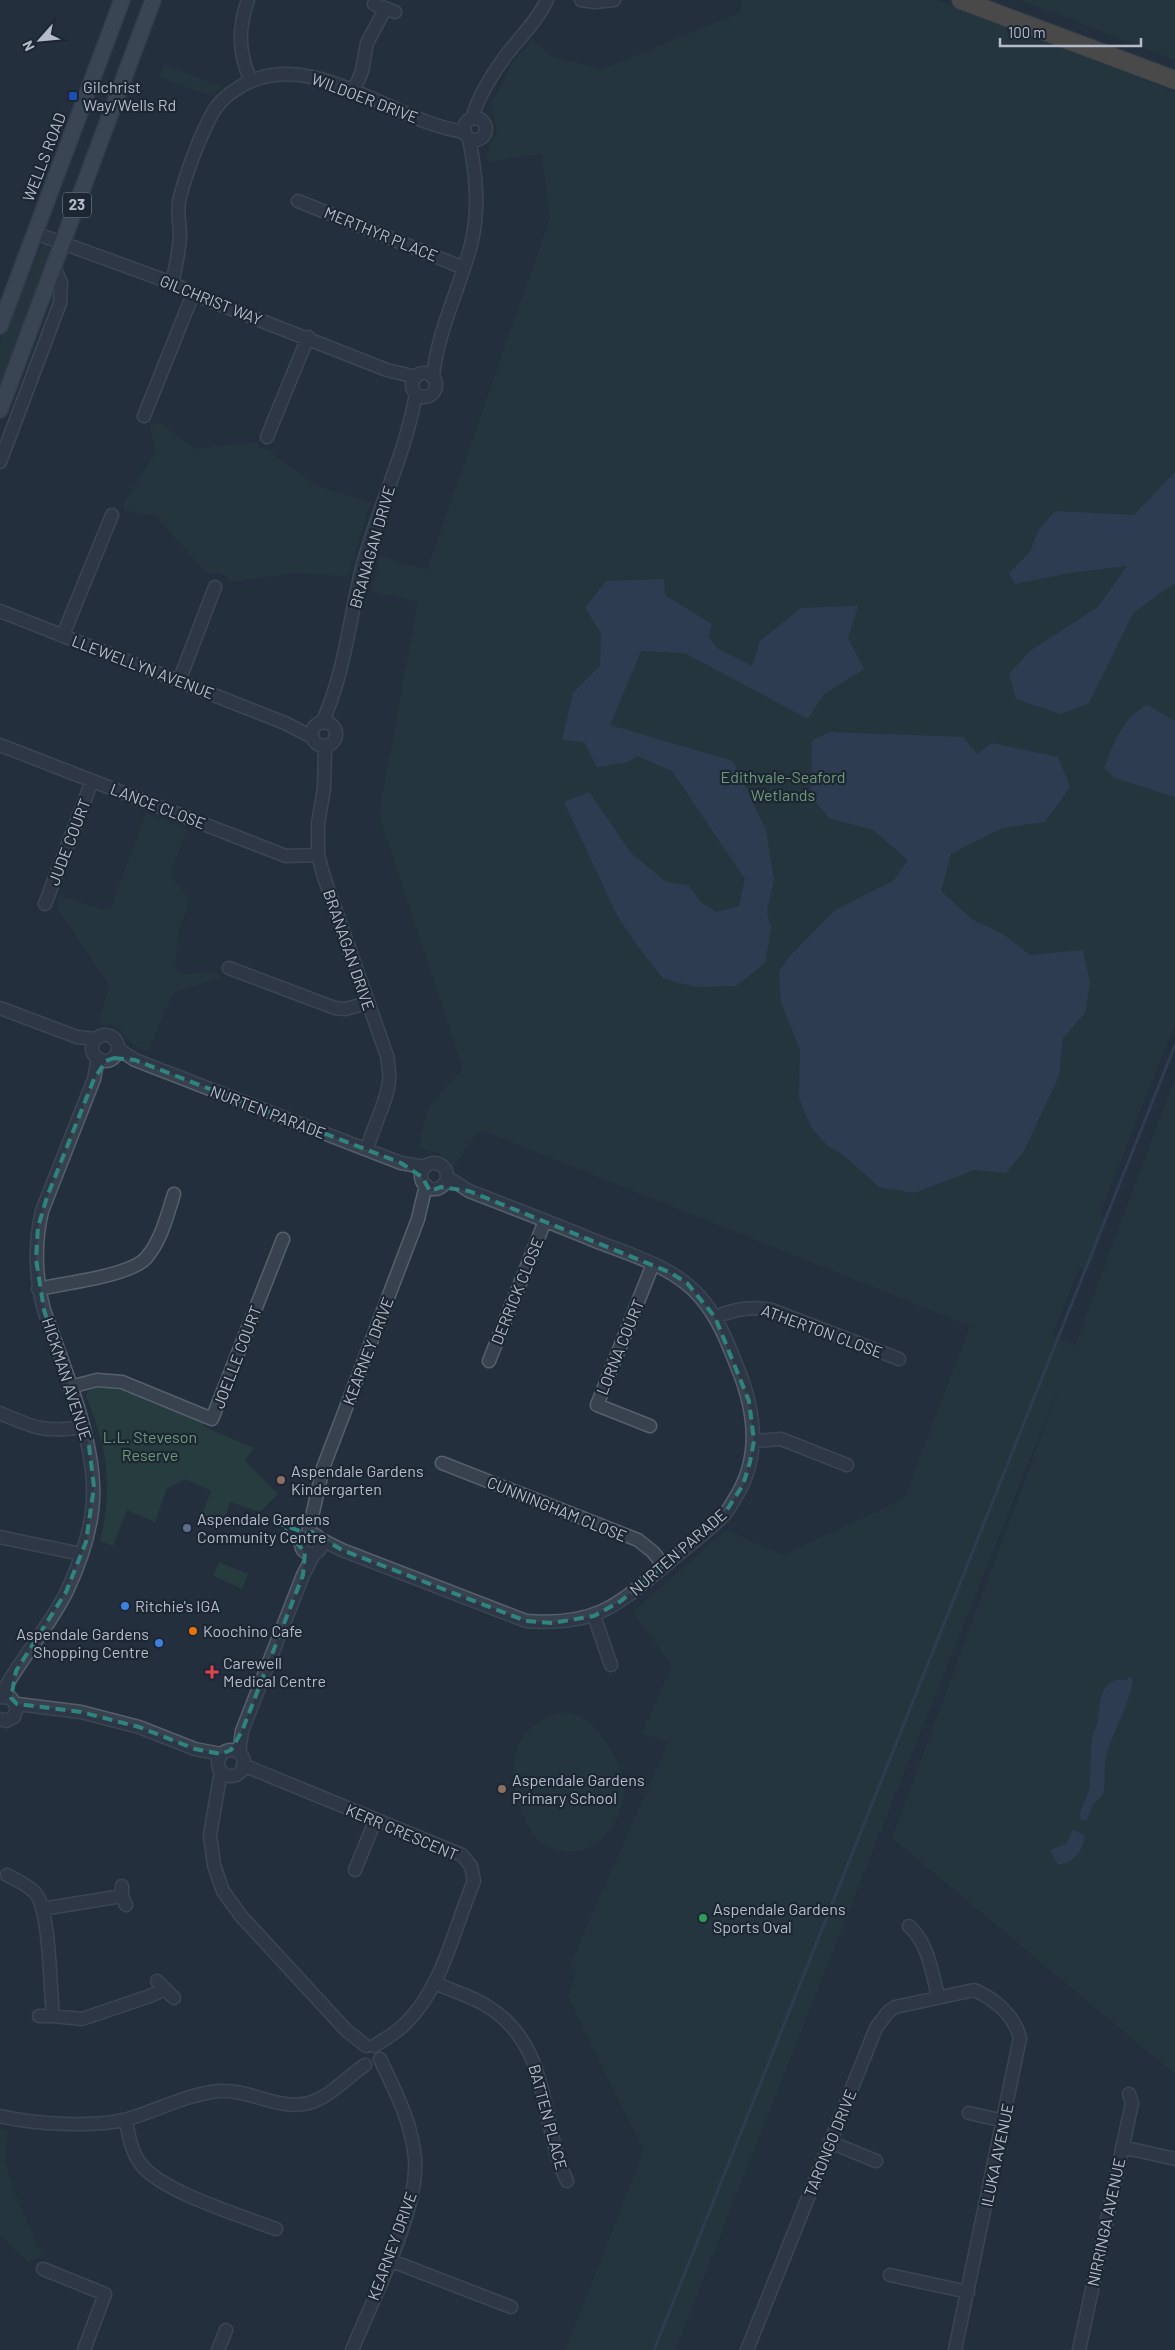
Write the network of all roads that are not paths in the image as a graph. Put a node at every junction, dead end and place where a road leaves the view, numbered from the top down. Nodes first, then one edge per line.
1 (122, 0) edge
2 (153, 0) edge
3 (248, 0) edge
4 (547, 0) edge
5 (581, 0) edge
6 (614, 0) edge
7 (961, 0) edge
8 (384, 8) dead end
9 (1175, 80) edge
10 (251, 81) junction
11 (486, 90) junction
12 (353, 92) junction
13 (485, 124) joint
14 (470, 130) junction
15 (298, 201) dead end
16 (35, 233) junction
17 (63, 244) junction
18 (54, 266) junction
19 (464, 268) junction
20 (172, 283) junction
21 (193, 294) junction
22 (0, 326) edge
23 (308, 337) junction
24 (421, 384) junction
25 (0, 410) edge
26 (144, 416) dead end
27 (267, 436) dead end
28 (0, 462) edge
29 (112, 515) dead end
30 (215, 586) dead end
31 (0, 611) edge
32 (63, 635) junction
33 (179, 681) junction
34 (320, 733) junction
35 (0, 745) edge
36 (92, 781) junction
37 (318, 854) junction
38 (45, 904) dead end
39 (230, 968) dead end
40 (368, 1003) junction
41 (0, 1008) edge
42 (104, 1052) junction
43 (364, 1149) junction
44 (433, 1180) junction
45 (174, 1194) dead end
46 (545, 1221) junction
47 (283, 1239) dead end
48 (653, 1264) junction
49 (38, 1289) junction
50 (715, 1317) junction
51 (899, 1359) dead end
52 (489, 1362) dead end
53 (70, 1387) junction
54 (0, 1413) edge
55 (650, 1426) dead end
56 (83, 1427) junction
57 (754, 1441) junction
58 (442, 1463) dead end
59 (847, 1465) dead end
60 (0, 1537) edge
61 (314, 1544) junction
62 (81, 1554) junction
63 (664, 1566) junction
64 (594, 1616) junction
65 (611, 1665) dead end
66 (9, 1702) edge
67 (0, 1719) edge
68 (230, 1763) junction
69 (375, 1821) junction
70 (355, 1870) dead end
71 (6, 1875) edge
72 (124, 1895) dead end
73 (42, 1909) junction
74 (909, 1926) dead end
75 (435, 1983) junction
76 (963, 1991) joint
77 (938, 1996) junction
78 (174, 1998) dead end
79 (39, 2016) dead end
80 (53, 2016) junction
81 (369, 2056) junction
82 (1129, 2094) dead end
83 (969, 2113) dead end
84 (0, 2116) edge
85 (126, 2120) junction
86 (1004, 2121) junction
87 (830, 2142) junction
88 (1122, 2147) junction
89 (1175, 2159) edge
90 (876, 2160) dead end
91 (567, 2182) dead end
92 (276, 2229) dead end
93 (389, 2260) junction
94 (43, 2269) dead end
95 (890, 2275) dead end
96 (968, 2292) junction
97 (511, 2307) dead end
98 (226, 2330) dead end
99 (750, 2349) edge
100 (84, 2350) edge
101 (218, 2350) edge
102 (352, 2350) edge
103 (956, 2350) edge
104 (1079, 2350) edge

1 - 16 main road, WELLS ROAD / 23
2 - 17 main road, 23
3 - 10 street
4 - 11 street, BRANAGAN DRIVE
5 - 6 street
7 - 9 highway
8 - 12 street
10 - 12 street, WILDOER DRIVE
10 - 20 street, WILDOER DRIVE
11 - 13 street, BRANAGAN DRIVE
11 - 14 street, BRANAGAN DRIVE
12 - 14 street, WILDOER DRIVE
13 - 14 street, WILDOER DRIVE
14 - 19 street, BRANAGAN DRIVE
15 - 19 street, MERTHYR PLACE
16 - 17 street, GILCHRIST WAY
16 - 22 main road, WELLS ROAD / 23
17 - 18 main road, 23
17 - 20 street, GILCHRIST WAY
18 - 25 main road, 23
18 - 28 street
19 - 24 street, BRANAGAN DRIVE
20 - 21 street, GILCHRIST WAY
21 - 23 street, GILCHRIST WAY
21 - 26 street
23 - 24 street, GILCHRIST WAY
23 - 27 street
24 - 34 street, BRANAGAN DRIVE
29 - 32 street
30 - 33 street
31 - 32 street, LLEWELLYN AVENUE
32 - 33 street, LLEWELLYN AVENUE
33 - 34 street, LLEWELLYN AVENUE
34 - 37 street, BRANAGAN DRIVE
35 - 36 street, LANCE CLOSE
36 - 37 street, LANCE CLOSE
36 - 38 street, JUDE COURT
37 - 40 street, BRANAGAN DRIVE
39 - 40 street
40 - 43 street, BRANAGAN DRIVE
41 - 42 street, NURTEN PARADE
42 - 43 street, NURTEN PARADE
42 - 49 street, HICKMAN AVENUE
43 - 44 street, NURTEN PARADE
44 - 46 street, NURTEN PARADE
44 - 61 street, KEARNEY DRIVE
45 - 49 street
46 - 48 street, NURTEN PARADE
46 - 52 street, DERRICK CLOSE
47 - 53 street, JOELLE COURT
48 - 50 street, NURTEN PARADE
48 - 55 street, LORNA COURT
49 - 53 street, HICKMAN AVENUE
50 - 51 street, ATHERTON CLOSE
50 - 57 street, NURTEN PARADE
53 - 56 street, HICKMAN AVENUE
54 - 56 street
56 - 62 street, HICKMAN AVENUE
57 - 59 street
57 - 63 street, NURTEN PARADE
58 - 63 street, CUNNINGHAM CLOSE
60 - 62 street
61 - 64 street, NURTEN PARADE
61 - 68 street, KEARNEY DRIVE
62 - 66 street, HICKMAN AVENUE
63 - 64 street, NURTEN PARADE
64 - 65 street
66 - 67 street
66 - 68 street, KERR CRESCENT
68 - 69 street, KERR CRESCENT
68 - 81 street, KEARNEY DRIVE
69 - 70 street
69 - 75 street, KERR CRESCENT
71 - 73 street
72 - 73 street
73 - 80 street
74 - 77 street
75 - 81 street, KERR CRESCENT
75 - 91 street, BATTEN PLACE
76 - 77 street, TARONGO DRIVE
76 - 86 street, ILUKA AVENUE
77 - 87 street, TARONGO DRIVE
78 - 80 street
79 - 80 street
81 - 85 street, KERR CRESCENT
81 - 93 street, KEARNEY DRIVE
82 - 88 street, NIRRINGA AVENUE
83 - 86 street
84 - 85 street, KERR CRESCENT
85 - 92 street
86 - 96 street, ILUKA AVENUE
87 - 90 street
87 - 99 street, TARONGO DRIVE
88 - 89 street
88 - 104 street, NIRRINGA AVENUE
93 - 97 street
93 - 102 street, KEARNEY DRIVE
94 - 100 street
95 - 96 street
96 - 103 street, ILUKA AVENUE
98 - 101 street

